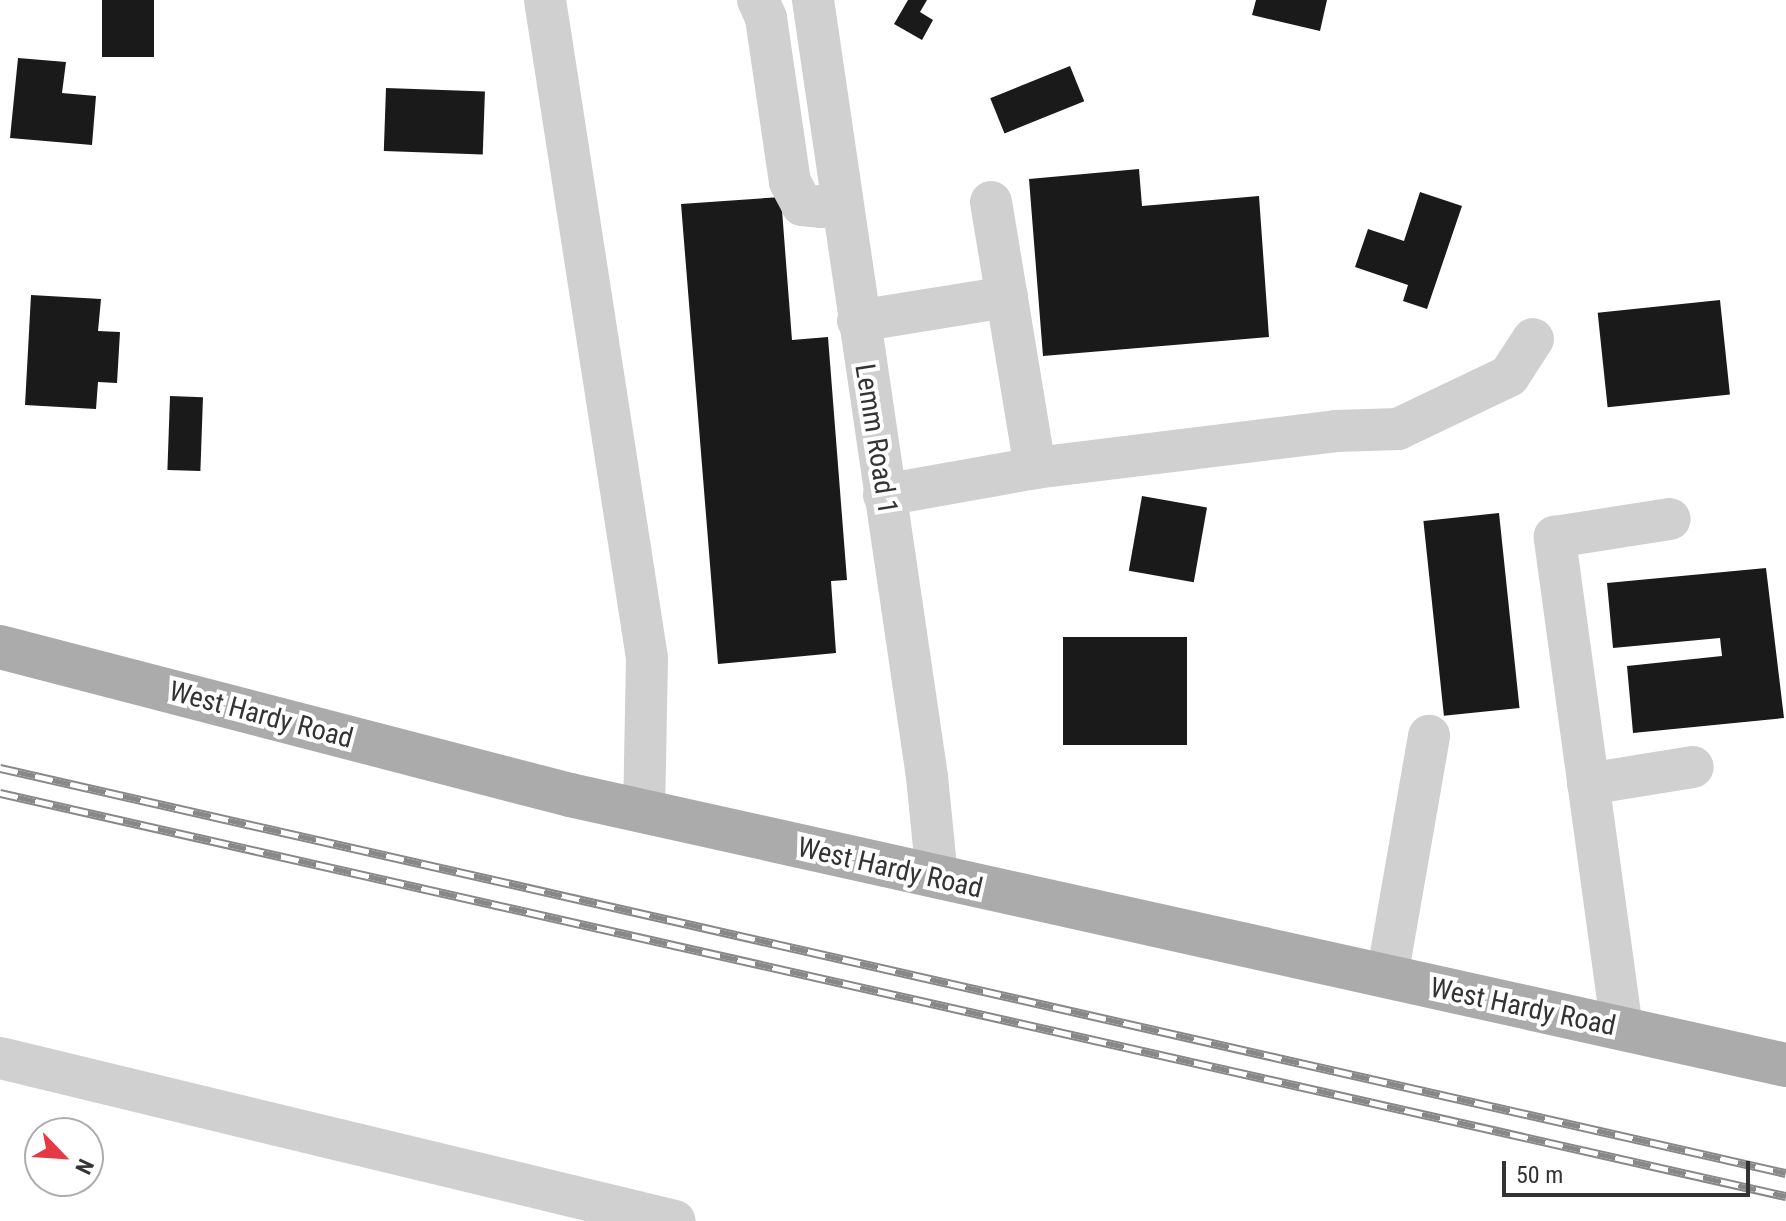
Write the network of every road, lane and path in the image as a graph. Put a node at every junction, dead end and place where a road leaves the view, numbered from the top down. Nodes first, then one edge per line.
1 (545, 0) edge
2 (758, 0) edge
3 (813, 0) edge
4 (840, 198) junction
5 (991, 202) dead end
6 (1007, 297) junction
7 (858, 321) junction
8 (1533, 339) dead end
9 (1035, 468) junction
10 (884, 495) junction
11 (1670, 519) dead end
12 (0, 647) edge
13 (1429, 736) dead end
14 (1693, 767) dead end
15 (1588, 784) junction
16 (644, 812) junction
17 (937, 878) junction
18 (1387, 977) junction
19 (1622, 1029) junction
20 (0, 1058) edge
21 (1786, 1065) edge
22 (675, 1221) edge

1 - 16 street
2 - 4 street
3 - 4 street, Lemm Road 1
4 - 7 street, Lemm Road 1
5 - 6 street
6 - 7 street
6 - 9 street
7 - 10 street, Lemm Road 1
8 - 9 street
9 - 10 street
10 - 17 street, Lemm Road 1
11 - 15 street
12 - 16 main road, West Hardy Road
13 - 18 street
14 - 15 street
15 - 19 street
16 - 17 main road, West Hardy Road
17 - 18 main road, West Hardy Road
18 - 19 main road, West Hardy Road
19 - 21 main road, West Hardy Road
20 - 22 street

